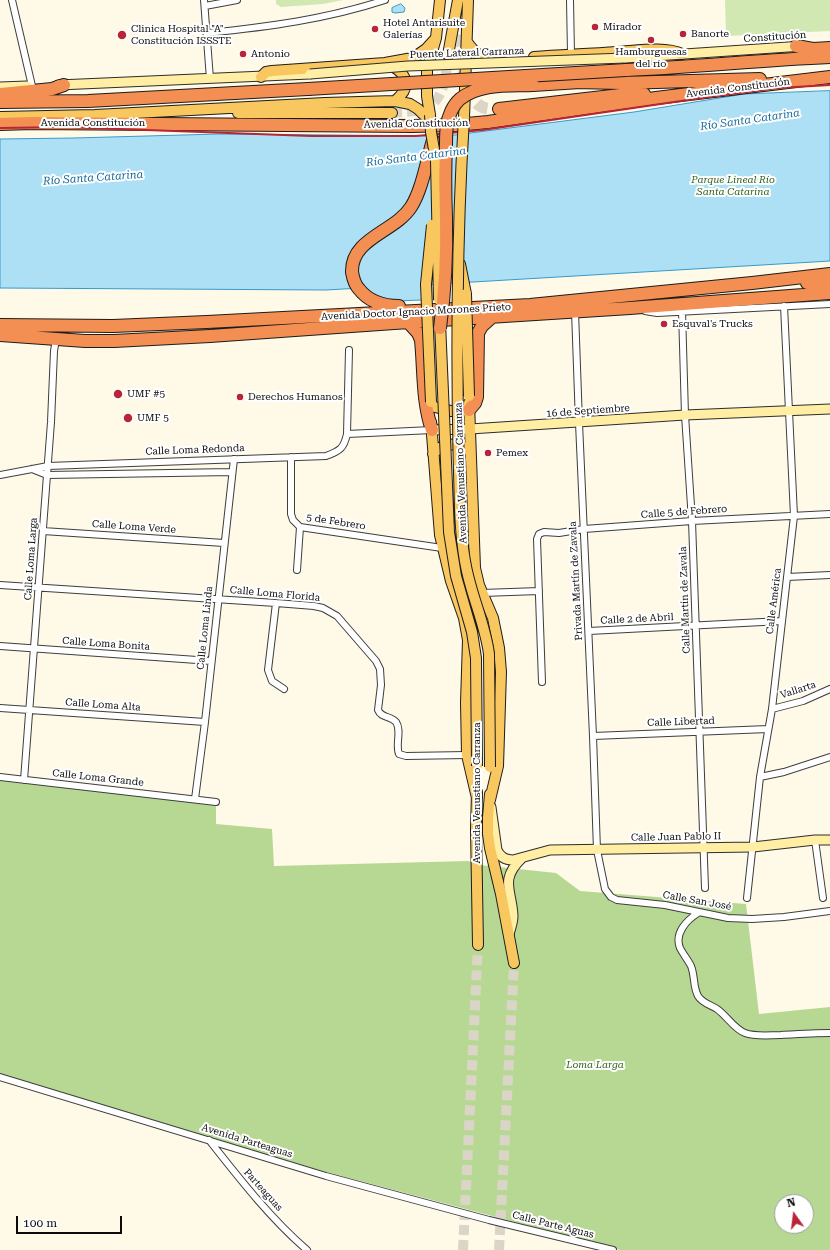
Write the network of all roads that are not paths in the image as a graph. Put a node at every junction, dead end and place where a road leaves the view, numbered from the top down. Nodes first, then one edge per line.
1 (12, 0) edge
2 (236, 0) edge
3 (385, 0) edge
4 (440, 0) edge
5 (458, 0) edge
6 (468, 0) edge
7 (570, 0) edge
8 (204, 3) edge
9 (207, 33) junction
10 (436, 38) junction
11 (467, 42) junction
12 (830, 44) edge
13 (796, 46) junction
14 (830, 48) edge
15 (571, 54) junction
16 (682, 54) junction
17 (448, 55) tunnel mouth
18 (830, 57) edge
19 (625, 58) joint
20 (385, 63) junction
21 (700, 66) junction
22 (261, 77) junction
23 (830, 77) edge
24 (210, 79) junction
25 (573, 82) junction
26 (64, 85) junction
27 (32, 86) junction
28 (0, 87) edge
29 (0, 94) edge
30 (656, 98) junction
31 (395, 101) junction
32 (0, 102) edge
33 (499, 109) tunnel mouth
34 (174, 111) junction
35 (392, 113) tunnel mouth
36 (427, 115) junction
37 (0, 116) edge
38 (0, 124) edge
39 (432, 136) junction
40 (437, 202) junction
41 (459, 261) junction
42 (830, 274) edge
43 (752, 283) junction
44 (830, 283) edge
45 (830, 292) edge
46 (594, 299) junction
47 (830, 304) edge
48 (784, 306) junction
49 (630, 308) junction
50 (682, 311) junction
51 (576, 312) junction
52 (492, 317) junction
53 (408, 322) junction
54 (0, 325) edge
55 (440, 328) junction
56 (0, 335) edge
57 (56, 339) junction
58 (349, 350) dead end
59 (431, 404) junction
60 (830, 409) edge
61 (469, 410) junction
62 (790, 410) junction
63 (685, 416) junction
64 (579, 422) junction
65 (470, 429) junction
66 (432, 430) junction
67 (347, 434) junction
68 (434, 454) junction
69 (291, 457) junction
70 (234, 459) junction
71 (472, 459) junction
72 (48, 466) junction
73 (32, 469) junction
74 (232, 472) junction
75 (0, 475) edge
76 (47, 475) junction
77 (830, 514) edge
78 (794, 516) junction
79 (692, 521) junction
80 (300, 527) junction
81 (584, 529) junction
82 (43, 531) junction
83 (224, 543) junction
84 (442, 548) junction
85 (296, 570) dead end
86 (830, 575) edge
87 (787, 577) junction
88 (0, 585) edge
89 (39, 588) junction
90 (539, 591) junction
91 (482, 593) junction
92 (218, 599) junction
93 (276, 603) junction
94 (782, 621) junction
95 (696, 626) junction
96 (589, 632) junction
97 (0, 646) edge
98 (468, 647) junction
99 (499, 648) junction
100 (34, 649) junction
101 (211, 661) junction
102 (542, 682) dead end
103 (284, 689) dead end
104 (830, 690) edge
105 (0, 708) edge
106 (772, 709) junction
107 (30, 710) junction
108 (205, 722) junction
109 (768, 729) junction
110 (700, 732) junction
111 (593, 736) junction
112 (467, 755) junction
113 (830, 757) edge
114 (0, 777) edge
115 (760, 777) junction
116 (24, 780) junction
117 (478, 798) junction
118 (194, 799) junction
119 (490, 800) junction
120 (216, 802) dead end
121 (830, 834) edge
122 (815, 840) junction
123 (830, 840) edge
124 (704, 847) junction
125 (753, 847) junction
126 (597, 850) junction
127 (522, 858) junction
128 (705, 888) dead end
129 (747, 898) dead end
130 (823, 898) dead end
131 (830, 911) edge
132 (698, 913) junction
133 (509, 934) junction
134 (478, 945) tunnel mouth
135 (514, 963) tunnel mouth
136 (830, 1033) edge
137 (0, 1077) edge
138 (209, 1140) junction
139 (489, 1220) joint
140 (307, 1250) edge
141 (613, 1250) edge

1 - 27 street
2 - 8 street
3 - 9 street
4 - 10 main road, Avenida Venustiano Carranza
5 - 17 main road
6 - 11 main road, Avenida Venustiano Carranza
7 - 15 street
8 - 9 street
9 - 24 street
10 - 20 main road
10 - 36 main road, Avenida Venustiano Carranza
11 - 15 main road
11 - 41 main road, Avenida Venustiano Carranza, bridge
12 - 13 street, Constitución
13 - 14 highway
13 - 16 street, Constitución
15 - 16 main road
16 - 19 street, Constitución
18 - 21 highway
19 - 22 street, Puente Lateral Carranza, bridge
20 - 22 main road
20 - 31 main road
21 - 25 highway
21 - 32 highway, bridge
22 - 24 street
23 - 25 highway
23 - 30 highway, Avenida Constitución
24 - 26 street
25 - 55 highway, bridge
26 - 27 street
26 - 29 highway
27 - 28 street
30 - 33 highway
30 - 38 highway, Avenida Constitución
31 - 34 main road, Avenida Constitución
31 - 36 main road, Avenida Constitución
34 - 35 main road
34 - 37 main road, Avenida Constitución
36 - 39 main road, Avenida Venustiano Carranza, bridge
39 - 40 main road, Avenida Venustiano Carranza, bridge
39 - 46 highway
40 - 55 main road, Avenida Venustiano Carranza, bridge
40 - 59 main road, bridge
41 - 61 main road, bridge
41 - 119 main road, Avenida Venustiano Carranza, bridge
42 - 43 highway, Avenida Doctor Ignacio Morones Prieto
43 - 44 highway
43 - 46 highway, Avenida Doctor Ignacio Morones Prieto
45 - 49 highway, Avenida Doctor Ignacio Morones Prieto
46 - 54 highway, Avenida Doctor Ignacio Morones Prieto
47 - 48 street
48 - 50 street
48 - 62 street, Calle América
49 - 50 street
49 - 51 highway, Avenida Doctor Ignacio Morones Prieto
50 - 63 street, Calle Martín de Zavala
51 - 52 highway, Avenida Doctor Ignacio Morones Prieto
51 - 64 street, Privada Martín de Zavala
52 - 53 highway, Avenida Doctor Ignacio Morones Prieto
52 - 61 highway
53 - 57 highway, Avenida Doctor Ignacio Morones Prieto
53 - 66 highway
55 - 117 main road, Avenida Venustiano Carranza, bridge
56 - 57 highway, Avenida Doctor Ignacio Morones Prieto
57 - 72 street, Calle Loma Larga
58 - 67 street
59 - 61 main road
59 - 66 main road
60 - 62 street, 16 de Septiembre
61 - 65 main road
62 - 63 street, 16 de Septiembre
62 - 78 street, Calle América
63 - 64 street, 16 de Septiembre
63 - 79 street, Calle Martín de Zavala
64 - 65 street, 16 de Septiembre
64 - 81 street, Privada Martín de Zavala
65 - 66 street, 16 de Septiembre
65 - 71 main road
66 - 67 street, 16 de Septiembre
66 - 68 main road
67 - 69 street, Calle Loma Redonda
68 - 71 main road
68 - 84 main road
69 - 70 street, Calle Loma Redonda
69 - 80 street, 5 de Febrero
70 - 72 street, Calle Loma Redonda
70 - 74 street, Calle Loma Linda
71 - 91 main road
72 - 73 street, Calle Loma Redonda
72 - 76 street, Calle Loma Larga
73 - 75 street, Calle Loma Redonda
73 - 76 street
74 - 76 street
74 - 83 street, Calle Loma Linda
76 - 82 street, Calle Loma Larga
77 - 78 street, Calle 5 de Febrero
78 - 79 street, Calle 5 de Febrero
78 - 87 street, Calle América
79 - 81 street, Calle 5 de Febrero
79 - 95 street, Calle Martín de Zavala
80 - 84 street, 5 de Febrero
80 - 85 street
81 - 90 street, Calle 5 de Febrero
81 - 96 street, Privada Martín de Zavala
82 - 83 street, Calle Loma Verde
82 - 89 street, Calle Loma Larga
83 - 92 street, Calle Loma Linda
84 - 98 main road
86 - 87 street
87 - 94 street, Calle América
88 - 89 street, Calle Loma Florida
89 - 92 street, Calle Loma Florida
89 - 100 street, Calle Loma Larga
90 - 91 street
90 - 102 street
91 - 99 main road
92 - 93 street, Calle Loma Florida
92 - 101 street, Calle Loma Linda
93 - 103 street
93 - 112 street, Calle Loma Florida
94 - 95 street, Calle 2 de Abril
94 - 106 street, Calle América
95 - 96 street, Calle 2 de Abril
95 - 110 street, Calle Martín de Zavala
96 - 111 street, Privada Martín de Zavala
97 - 100 street, Calle Loma Bonita
98 - 99 main road
98 - 112 main road
99 - 119 main road
100 - 101 street, Calle Loma Bonita
100 - 107 street, Calle Loma Larga
101 - 108 street, Calle Loma Linda
104 - 106 street, Vallarta
105 - 107 street, Calle Loma Alta
106 - 109 street, Calle América
107 - 108 street, Calle Loma Alta
107 - 116 street, Calle Loma Larga
108 - 118 street, Calle Loma Linda
109 - 110 street, Calle Libertad
109 - 115 street, Calle América
110 - 111 street, Calle Libertad
110 - 124 street, Calle Martín de Zavala
111 - 126 street, Privada Martín de Zavala
112 - 117 main road
113 - 115 street
114 - 116 street, Calle Loma Grande
115 - 125 street, Calle América
116 - 118 street, Calle Loma Grande
117 - 134 main road, Avenida Venustiano Carranza
118 - 120 street, Calle Loma Grande
119 - 127 street, Calle Juan Pablo II
119 - 133 main road, Avenida Venustiano Carranza
121 - 122 street
122 - 123 street, Calle Juan Pablo II
122 - 125 street, Calle Juan Pablo II
122 - 130 street
124 - 125 street, Calle Juan Pablo II
124 - 126 street, Calle Juan Pablo II
124 - 128 street, Calle Martín de Zavala
125 - 129 street, Calle América
126 - 127 street, Calle Juan Pablo II
126 - 132 street, Calle San José
127 - 133 street
131 - 132 street, Calle San José
132 - 136 street
133 - 135 main road, Avenida Venustiano Carranza
137 - 138 street, Avenida Parteaguas
138 - 139 street, Avenida Parteaguas
138 - 140 street, Parteaguas
139 - 141 street, Calle Parte Aguas

